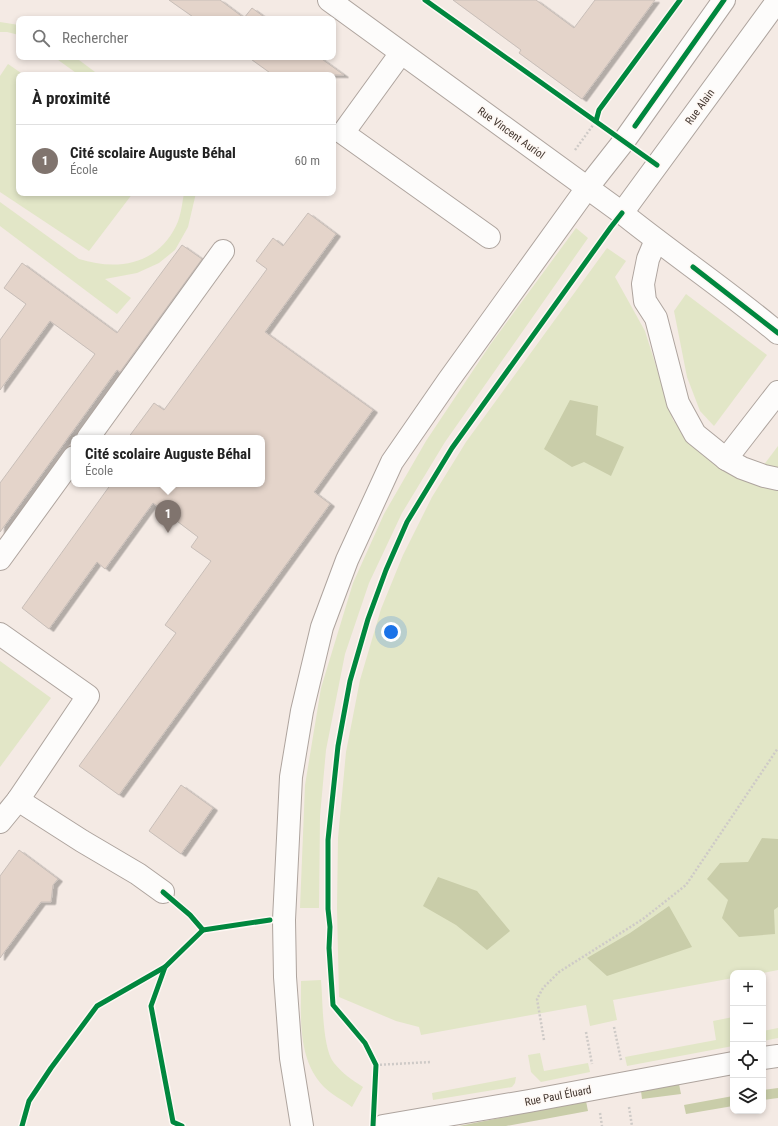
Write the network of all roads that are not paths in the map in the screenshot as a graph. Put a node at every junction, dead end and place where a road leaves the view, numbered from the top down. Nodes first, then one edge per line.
1 (328, 0) edge
2 (724, 0) edge
3 (778, 0) edge
4 (401, 53) junction
5 (588, 188) junction
6 (622, 213) junction
7 (489, 237) dead end
8 (656, 240) junction
9 (223, 251) dead end
10 (778, 333) edge
11 (778, 392) edge
12 (90, 435) edge
13 (726, 459) junction
14 (71, 461) edge
15 (778, 479) edge
16 (0, 559) edge
17 (0, 634) edge
18 (18, 800) junction
19 (0, 822) edge
20 (163, 892) dead end
21 (778, 1056) edge
22 (766, 1058) edge
23 (730, 1065) edge
24 (302, 1126) edge
25 (383, 1126) edge

1 - 4 street, Rue Vincent Auriol
2 - 5 street
3 - 6 street, Rue Alain
4 - 5 street, Rue Vincent Auriol
4 - 7 street
5 - 6 street, Rue Vincent Auriol
5 - 24 street
6 - 8 street, Rue Vincent Auriol
8 - 10 street, Rue Vincent Auriol
8 - 13 street
9 - 12 street
11 - 13 street
13 - 15 street
14 - 16 street
17 - 18 street
18 - 19 street
18 - 20 street
21 - 22 street
23 - 25 street, Rue Paul Éluard

